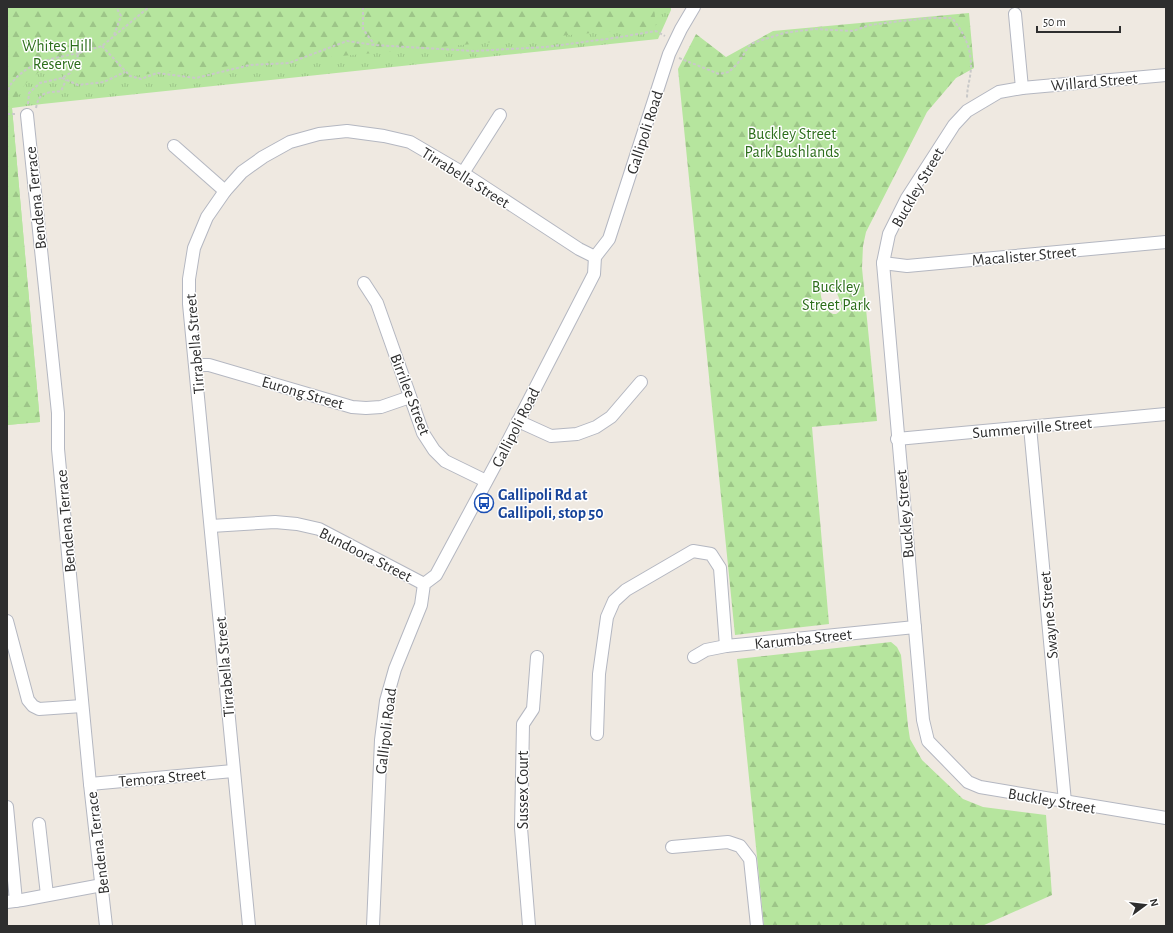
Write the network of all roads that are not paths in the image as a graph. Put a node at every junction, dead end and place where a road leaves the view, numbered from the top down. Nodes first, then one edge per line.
1 (694, 7) edge
2 (1015, 14) dead end
3 (1166, 75) edge
4 (1022, 88) junction
5 (32, 113) road end
6 (500, 115) dead end
7 (174, 146) dead end
8 (463, 173) junction
9 (225, 191) junction
10 (1166, 242) edge
11 (595, 257) junction
12 (882, 264) junction
13 (364, 283) dead end
14 (195, 365) junction
15 (641, 382) dead end
16 (410, 397) junction
17 (1166, 415) edge
18 (518, 421) junction
19 (1030, 427) junction
20 (897, 439) junction
21 (486, 481) junction
22 (211, 526) junction
23 (424, 584) junction
24 (7, 620) edge
25 (915, 627) junction
26 (726, 646) junction
27 (536, 657) dead end
28 (694, 657) dead end
29 (82, 706) junction
30 (597, 734) dead end
31 (233, 771) junction
32 (90, 784) junction
33 (1065, 802) junction
34 (7, 807) edge
35 (1166, 818) edge
36 (39, 824) dead end
37 (672, 847) dead end
38 (102, 885) junction
39 (47, 895) junction
40 (11, 901) edge
41 (106, 926) edge
42 (249, 926) edge
43 (373, 926) edge
44 (529, 926) edge
45 (757, 926) edge

1 - 11 street, Gallipoli Road
2 - 4 street
3 - 4 street, Willard Street
4 - 12 street, Buckley Street
5 - 29 street, Bendena Terrace
6 - 8 street
7 - 9 street
8 - 9 street, Tirrabella Street
8 - 11 street, Tirrabella Street
9 - 14 street, Tirrabella Street
10 - 12 street, Macalister Street
11 - 18 street, Gallipoli Road
12 - 20 street, Buckley Street
13 - 16 street, Birrilee Street
14 - 16 street, Eurong Street
14 - 22 street, Tirrabella Street
15 - 18 street
16 - 21 street, Birrilee Street
17 - 19 street, Summerville Street
18 - 21 street, Gallipoli Road
19 - 20 street, Summerville Street
19 - 33 street, Swayne Street
20 - 25 street, Buckley Street
21 - 23 street, Gallipoli Road
22 - 23 street, Bundoora Street
22 - 31 street, Tirrabella Street
23 - 43 street, Gallipoli Road
24 - 29 street
25 - 26 street, Karumba Street
25 - 33 street, Buckley Street
26 - 28 street, Karumba Street
26 - 30 street
27 - 44 street, Sussex Court
29 - 32 street, Bendena Terrace
31 - 32 street, Temora Street
31 - 42 street, Tirrabella Street
32 - 38 street, Bendena Terrace
33 - 35 street, Buckley Street
34 - 40 street
36 - 39 street
37 - 45 street
38 - 39 street
38 - 41 street, Bendena Terrace
39 - 40 street

